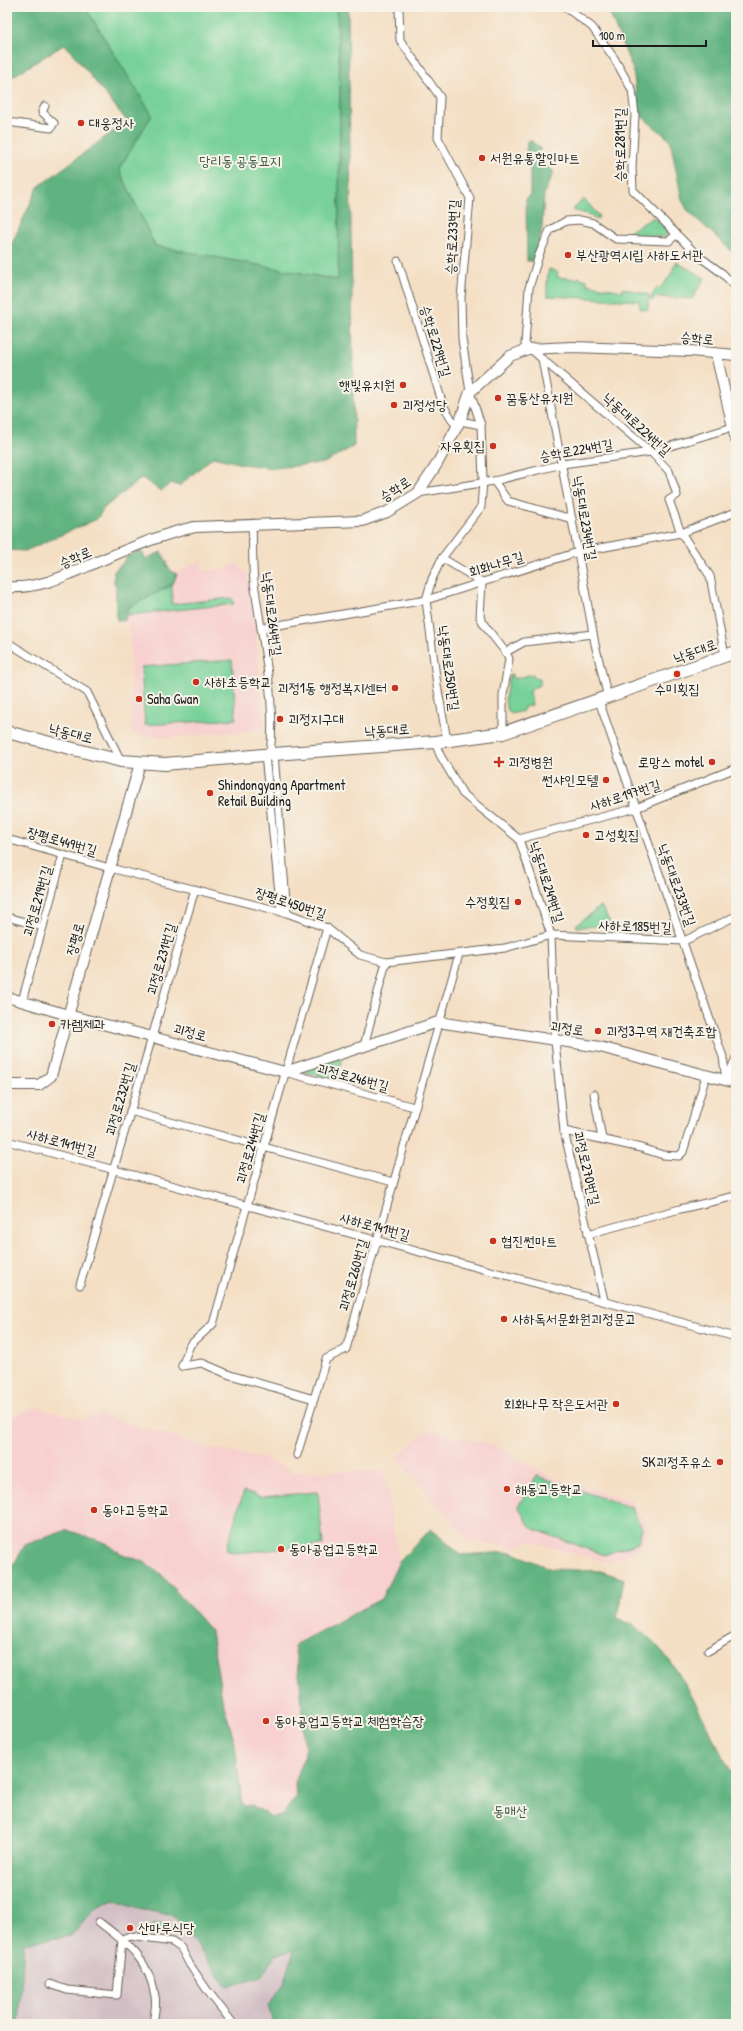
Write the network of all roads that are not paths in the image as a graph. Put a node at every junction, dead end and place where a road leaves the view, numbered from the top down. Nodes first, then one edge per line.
1 (399, 7) edge
2 (565, 7) edge
3 (45, 106) dead end
4 (7, 122) edge
5 (676, 235) junction
6 (398, 261) dead end
7 (736, 287) edge
8 (528, 349) junction
9 (716, 354) junction
10 (736, 355) edge
11 (542, 359) junction
12 (470, 392) junction
13 (458, 424) junction
14 (481, 425) junction
15 (734, 426) edge
16 (736, 440) edge
17 (651, 452) junction
18 (562, 464) junction
19 (482, 481) junction
20 (494, 481) junction
21 (418, 493) junction
22 (736, 512) edge
23 (572, 519) junction
24 (252, 524) junction
25 (681, 533) junction
26 (578, 552) junction
27 (442, 558) junction
28 (482, 582) junction
29 (7, 587) edge
30 (426, 600) junction
31 (261, 628) junction
32 (593, 634) junction
33 (7, 642) edge
34 (506, 652) junction
35 (731, 654) edge
36 (604, 699) junction
37 (7, 732) edge
38 (503, 733) junction
39 (447, 740) junction
40 (435, 742) junction
41 (270, 754) junction
42 (121, 761) junction
43 (140, 764) junction
44 (736, 768) edge
45 (636, 808) junction
46 (7, 839) edge
47 (519, 839) junction
48 (63, 855) junction
49 (110, 868) junction
50 (195, 889) junction
51 (284, 912) junction
52 (736, 916) edge
53 (7, 917) edge
54 (43, 927) junction
55 (327, 928) junction
56 (551, 935) junction
57 (684, 941) junction
58 (459, 954) junction
59 (386, 962) junction
60 (7, 997) edge
61 (22, 1001) junction
62 (68, 1015) junction
63 (438, 1022) junction
64 (152, 1036) junction
65 (556, 1040) junction
66 (364, 1046) junction
67 (736, 1058) edge
68 (285, 1072) junction
69 (706, 1076) junction
70 (731, 1082) edge
71 (7, 1085) edge
72 (594, 1094) dead end
73 (414, 1107) junction
74 (130, 1111) junction
75 (564, 1131) junction
76 (602, 1139) junction
77 (7, 1141) edge
78 (264, 1147) junction
79 (114, 1169) junction
80 (393, 1182) junction
81 (736, 1196) edge
82 (247, 1205) junction
83 (588, 1234) junction
84 (376, 1240) junction
85 (80, 1286) dead end
86 (604, 1300) junction
87 (736, 1336) edge
88 (314, 1399) junction
89 (296, 1455) dead end
90 (736, 1634) edge
91 (708, 1651) dead end
92 (99, 1922) dead end
93 (122, 1939) junction
94 (50, 1984) dead end
95 (153, 2024) edge
96 (232, 2024) edge

1 - 12 street, 승학로233번길
2 - 5 street, 승학로281번길
3 - 4 street
5 - 7 street, 승학로281번길
5 - 8 street
6 - 13 street, 승학로229번길
8 - 9 main road, 승학로
8 - 11 street
8 - 12 main road, 승학로
9 - 10 main road, 승학로
9 - 15 main road
11 - 17 street, 낙동대로224번길
11 - 18 street, 낙동대로234번길
12 - 13 main road, 승학로
12 - 14 street, 승학로233번길
13 - 14 street
13 - 21 main road, 승학로
14 - 19 street, 승학로233번길
15 - 16 main road
15 - 17 street, 승학로224번길
17 - 18 street, 승학로224번길
17 - 25 street, 낙동대로224번길
18 - 20 street, 승학로224번길
18 - 23 street, 낙동대로234번길
19 - 20 street, 승학로224번길
19 - 21 street, 승학로224번길
19 - 27 street, 승학로233번길
20 - 23 street
21 - 24 main road, 승학로
22 - 25 street, 회화나무길
23 - 26 street, 낙동대로234번길
24 - 29 main road, 승학로
24 - 31 street, 낙동대로264번길
25 - 26 street, 회화나무길
25 - 35 street, 낙동대로224번길
26 - 28 street, 회화나무길
26 - 32 street, 낙동대로234번길
27 - 28 street
27 - 30 street, 승학로233번길
28 - 30 street, 회화나무길
28 - 34 street
30 - 31 street, 회화나무길
30 - 39 street, 낙동대로250번길
31 - 41 street, 낙동대로264번길
32 - 34 street
32 - 36 street, 낙동대로234번길
33 - 42 street
34 - 38 street
35 - 36 main road, 낙동대로
36 - 38 main road, 낙동대로
36 - 45 street, 낙동대로233번길
37 - 42 main road, 낙동대로
38 - 39 main road, 낙동대로
39 - 40 main road, 낙동대로
40 - 41 main road, 낙동대로
40 - 47 street, 낙동대로249번길
41 - 43 main road, 낙동대로
41 - 51 street, 낙동대로264번길
42 - 43 main road, 낙동대로
43 - 49 main road, 장평로
44 - 45 street, 사하로197번길
45 - 47 street, 사하로197번길
45 - 57 street, 낙동대로233번길
46 - 48 street, 장평로449번길
47 - 56 street, 낙동대로249번길
48 - 49 street, 장평로449번길
48 - 54 street, 괴정로219번길
49 - 50 street, 장평로450번길
49 - 62 main road, 장평로
50 - 51 street, 장평로450번길
50 - 64 street, 괴정로231번길
51 - 55 street, 장평로450번길
52 - 57 street, 사하로185번길
53 - 54 street
54 - 61 street, 괴정로219번길
55 - 59 street, 장평로450번길
55 - 68 street, 괴정로244번길
56 - 57 street, 사하로185번길
56 - 58 street, 장평로450번길
56 - 65 street, 낙동대로249번길
57 - 70 street, 낙동대로233번길
58 - 59 street, 장평로450번길
58 - 63 street
59 - 66 street
60 - 61 main road, 괴정로
61 - 62 main road, 괴정로
62 - 64 main road, 괴정로
62 - 71 main road, 장평로
63 - 65 main road, 괴정로
63 - 66 main road, 괴정로
63 - 73 street, 괴정로260번길
64 - 68 main road, 괴정로
64 - 74 street, 괴정로232번길
65 - 69 main road, 괴정로
65 - 75 street, 괴정로270번길
66 - 68 main road, 괴정로
67 - 70 street
68 - 73 street, 괴정로246번길
68 - 78 street, 괴정로244번길
69 - 70 main road, 괴정로
69 - 76 street
72 - 76 street
73 - 80 street, 괴정로260번길
74 - 78 street
74 - 79 street, 괴정로232번길
75 - 76 street
75 - 83 street, 괴정로270번길
77 - 79 street, 사하로141번길
78 - 80 street
78 - 82 street, 괴정로244번길
79 - 82 street, 사하로141번길
79 - 85 street, 괴정로232번길
80 - 84 street, 괴정로260번길
81 - 83 street
82 - 84 street, 사하로141번길
82 - 88 street, 괴정로244번길
83 - 86 street, 괴정로270번길
84 - 86 street, 사하로141번길
84 - 88 street, 괴정로260번길
86 - 87 street, 사하로141번길
88 - 89 street, 괴정로260번길
90 - 91 street
92 - 93 street
93 - 94 street
93 - 95 street
93 - 96 street

